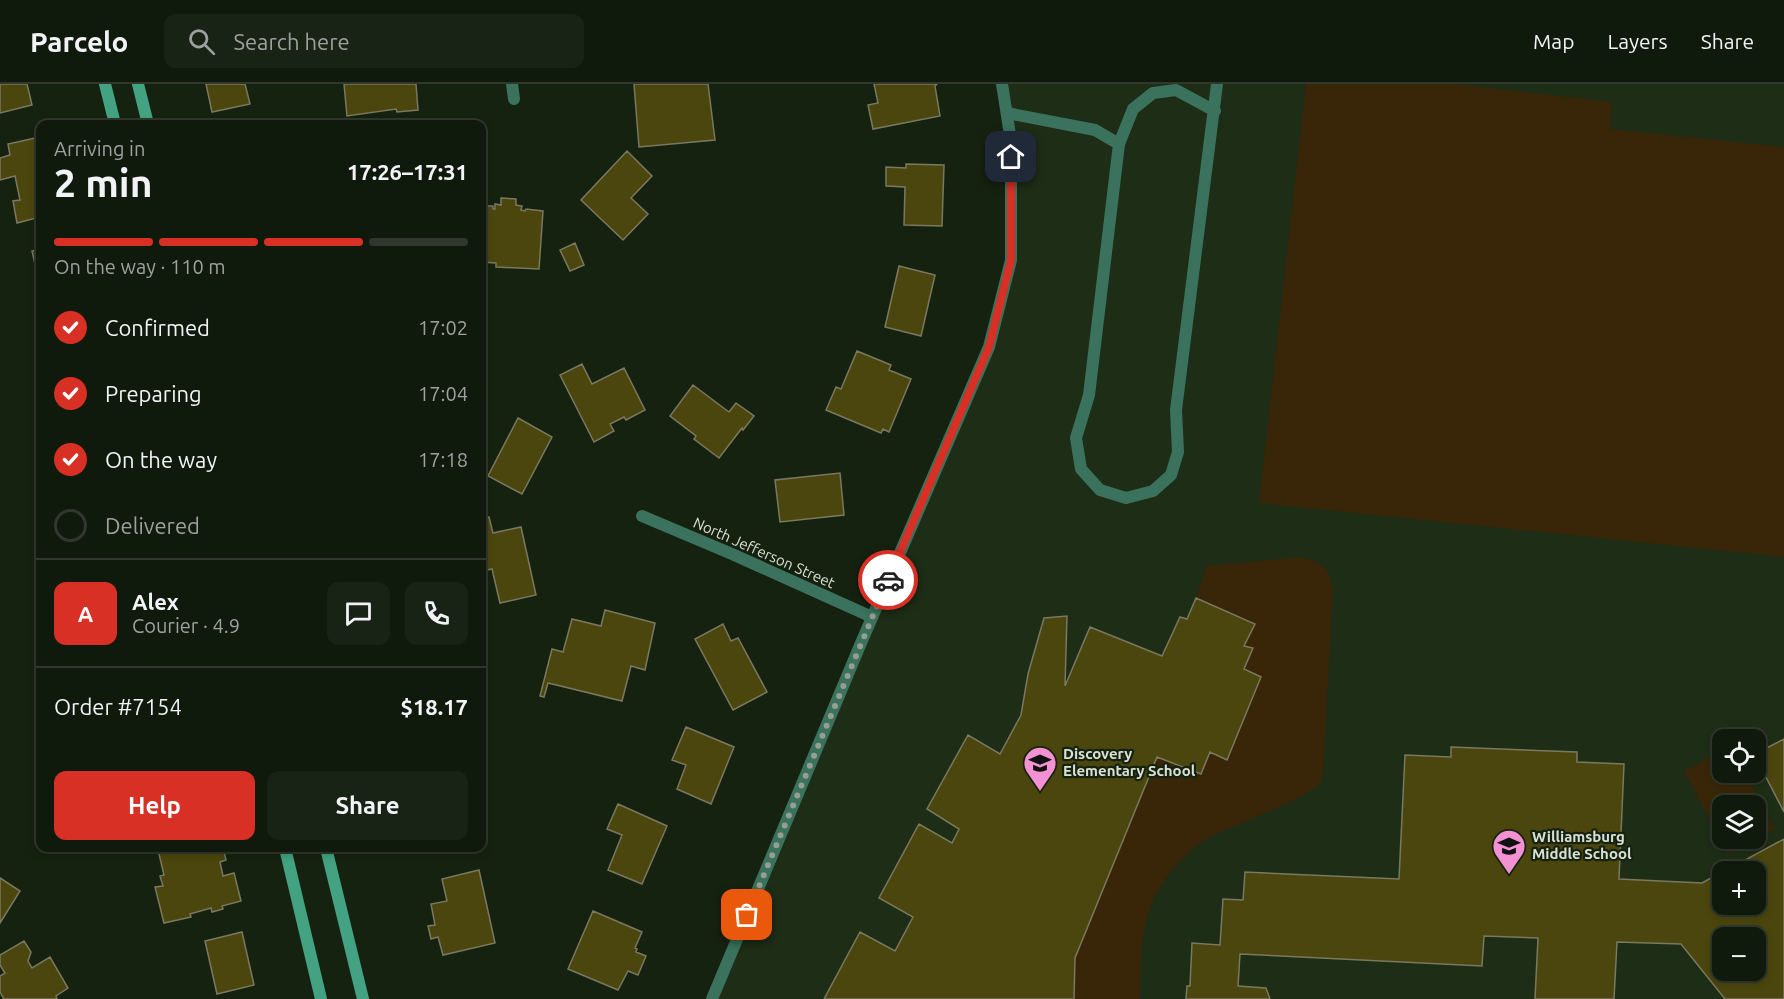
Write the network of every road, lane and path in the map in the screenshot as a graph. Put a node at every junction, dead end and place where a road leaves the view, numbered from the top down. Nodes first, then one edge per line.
1 (105, 84) edge
2 (138, 84) edge
3 (512, 84) edge
4 (1002, 84) edge
5 (1217, 84) edge
6 (514, 99) dead end
7 (1215, 111) junction
8 (1007, 113) junction
9 (114, 120) edge
10 (147, 120) edge
11 (1119, 144) junction
12 (642, 516) dead end
13 (872, 617) junction
14 (286, 852) edge
15 (327, 852) edge
16 (321, 999) edge
17 (363, 999) edge
18 (712, 999) edge

1 - 9 main road
2 - 10 main road
3 - 6 street
4 - 8 street
5 - 7 street
7 - 11 street
7 - 11 street
8 - 11 street
8 - 13 street
12 - 13 street, North Jefferson Street
13 - 18 street
14 - 16 main road
15 - 17 main road

